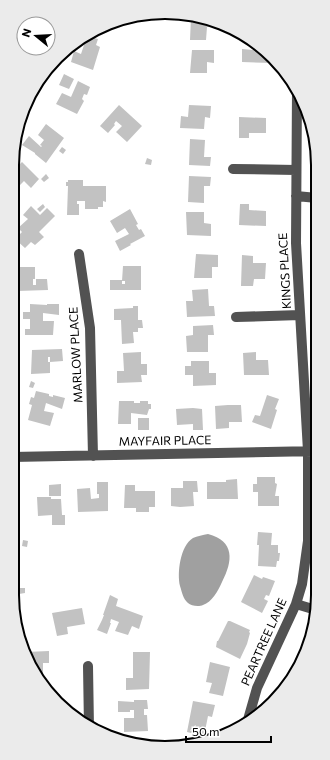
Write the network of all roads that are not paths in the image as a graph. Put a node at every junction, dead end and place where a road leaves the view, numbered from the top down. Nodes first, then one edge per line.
1 (297, 102) edge
2 (233, 169) dead end
3 (296, 170) junction
4 (296, 196) junction
5 (311, 197) edge
6 (79, 254) dead end
7 (300, 315) junction
8 (236, 317) dead end
9 (311, 430) edge
10 (311, 451) edge
11 (93, 456) junction
12 (19, 457) edge
13 (311, 487) edge
14 (296, 604) junction
15 (311, 608) edge
16 (88, 666) dead end
17 (250, 714) edge
18 (89, 719) edge

1 - 3 street, KINGS PLACE
2 - 3 street
3 - 4 street, KINGS PLACE
4 - 5 street
4 - 7 street, KINGS PLACE
6 - 11 street, MARLOW PLACE
7 - 8 street
7 - 9 street, KINGS PLACE
10 - 11 street, MAYFAIR PLACE
11 - 12 street, MAYFAIR PLACE
13 - 14 street, PEARTREE LANE
14 - 15 street
14 - 17 street, PEARTREE LANE
16 - 18 street

